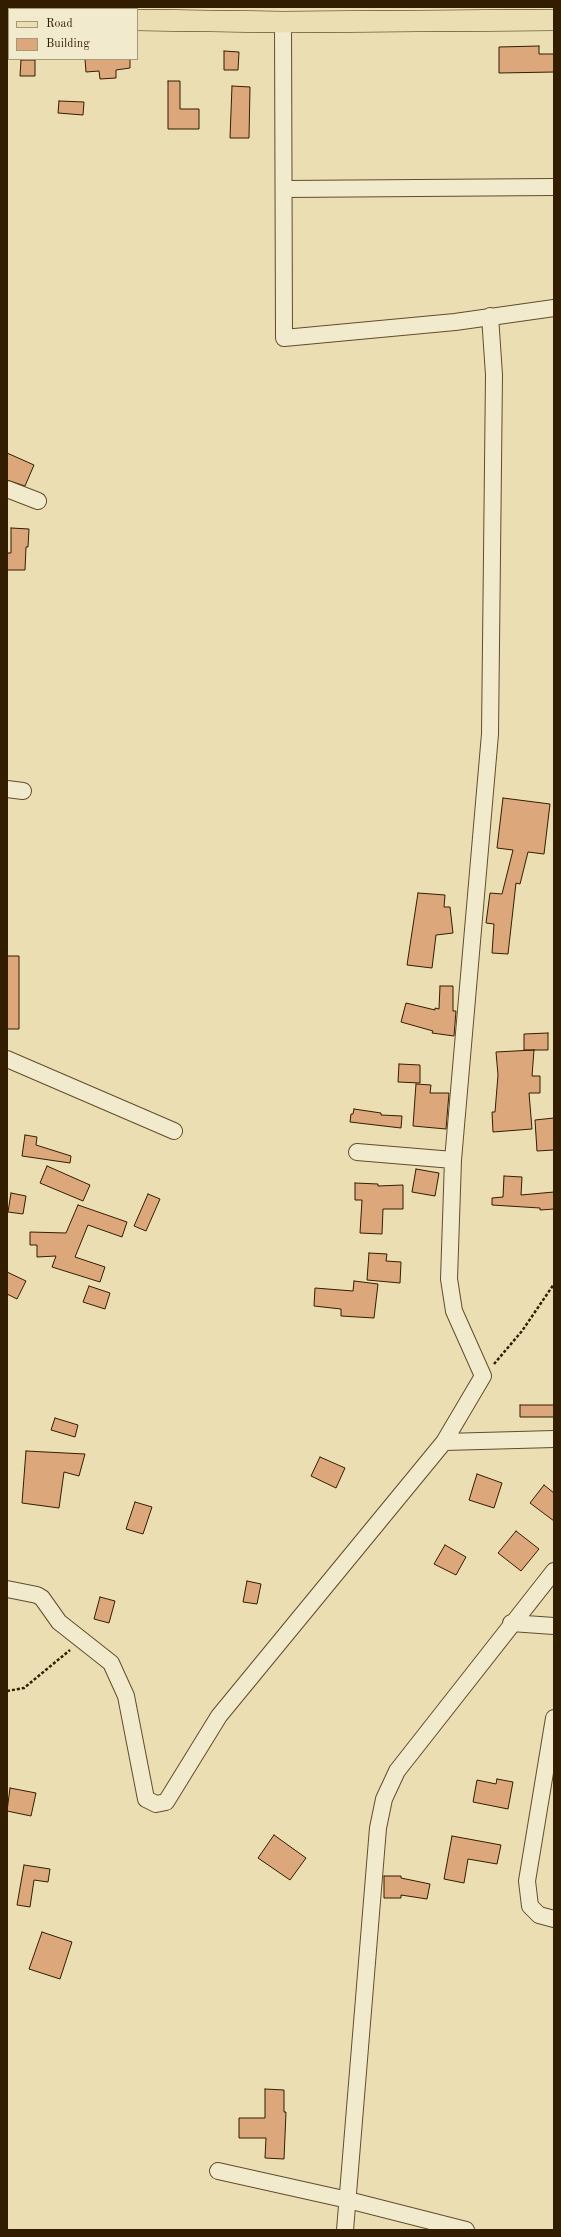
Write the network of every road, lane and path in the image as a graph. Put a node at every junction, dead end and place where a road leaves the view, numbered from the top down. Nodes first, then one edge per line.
1 (138, 20) edge
2 (554, 20) edge
3 (283, 22) junction
4 (554, 187) edge
5 (284, 189) junction
6 (554, 308) edge
7 (490, 316) junction
8 (7, 489) edge
9 (38, 501) dead end
10 (7, 1059) edge
11 (174, 1130) dead end
12 (357, 1152) dead end
13 (453, 1160) junction
14 (554, 1284) edge
15 (483, 1376) junction
16 (554, 1439) edge
17 (444, 1442) junction
18 (554, 1571) edge
19 (7, 1589) edge
20 (511, 1623) junction
21 (554, 1626) edge
22 (81, 1641) junction
23 (7, 1691) edge
24 (554, 1718) edge
25 (554, 1919) edge
26 (218, 2171) dead end
27 (348, 2200) junction
28 (345, 2230) edge
29 (466, 2230) edge

1 - 3 main road
2 - 3 main road
3 - 5 street
4 - 5 street
5 - 7 street
6 - 7 street
7 - 13 street
8 - 9 street
10 - 11 street
12 - 13 street
13 - 15 street
14 - 15 path
15 - 17 street
16 - 17 street
17 - 22 street
18 - 20 street
19 - 22 street
20 - 21 street
20 - 27 street
22 - 23 path
24 - 25 street
26 - 27 street
27 - 28 street
27 - 29 street

